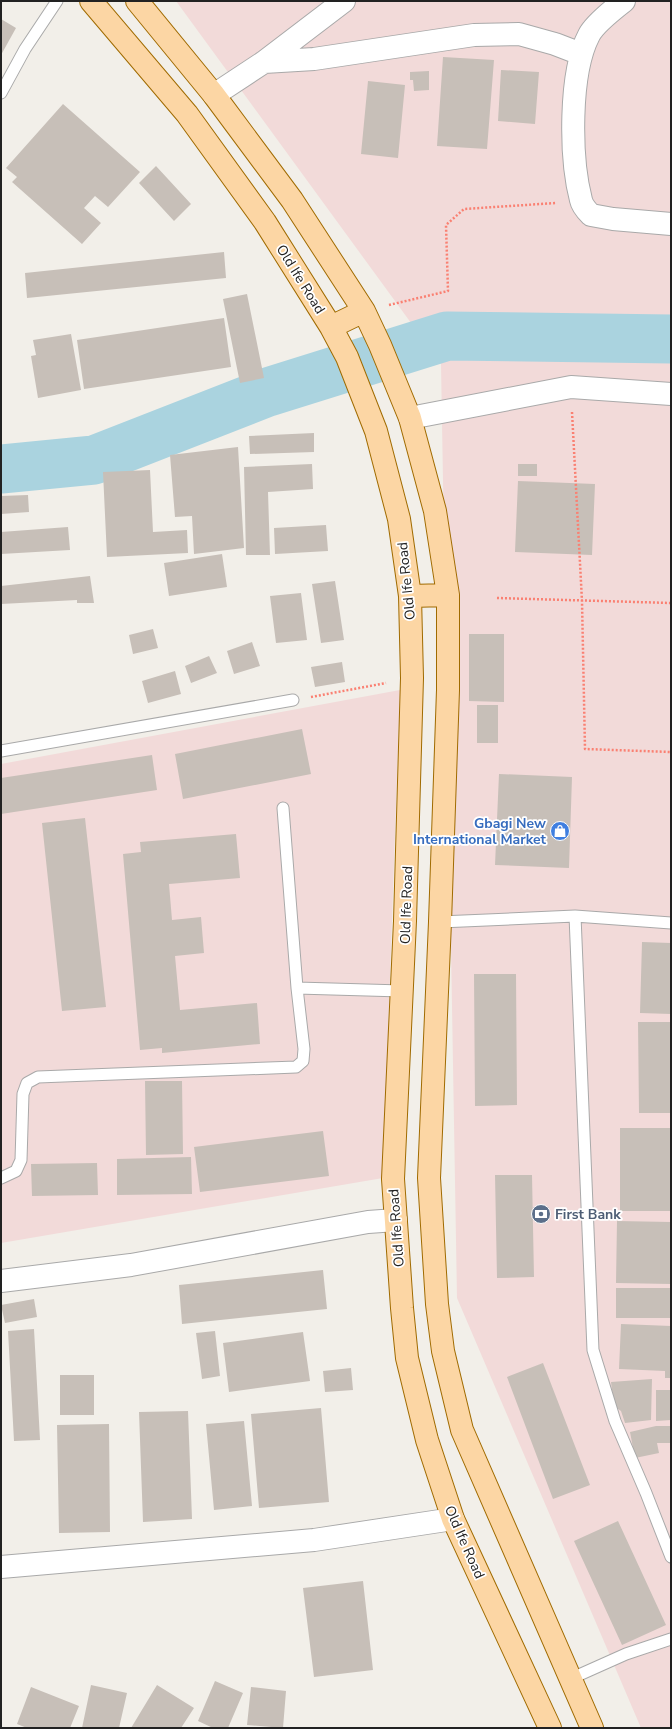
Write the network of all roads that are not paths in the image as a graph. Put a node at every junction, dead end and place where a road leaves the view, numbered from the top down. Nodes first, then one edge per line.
1 (57, 1) edge
2 (91, 1) edge
3 (137, 1) edge
4 (344, 1) edge
5 (624, 1) edge
6 (581, 54) junction
7 (264, 62) junction
8 (1, 94) edge
9 (214, 95) junction
10 (671, 224) edge
11 (364, 311) junction
12 (331, 327) junction
13 (671, 394) edge
14 (410, 418) junction
15 (448, 595) junction
16 (410, 596) junction
17 (293, 700) road end
18 (1, 751) edge
19 (282, 808) dead end
20 (575, 916) junction
21 (440, 922) junction
22 (671, 922) edge
23 (298, 988) junction
24 (402, 991) junction
25 (1, 1178) edge
26 (396, 1220) junction
27 (1, 1281) edge
28 (453, 1518) junction
29 (671, 1557) edge
30 (1, 1566) edge
31 (671, 1639) edge
32 (570, 1679) junction
33 (550, 1728) edge
34 (592, 1728) edge

1 - 8 lane
2 - 12 main road, Old Ife Road
3 - 9 main road
4 - 7 street
5 - 6 street
6 - 7 street
6 - 10 street
7 - 9 street
9 - 11 main road
11 - 12 main road
11 - 14 main road
12 - 16 main road, Old Ife Road
13 - 14 street
14 - 15 main road
15 - 16 main road
15 - 21 main road
16 - 24 main road, Old Ife Road
17 - 18 lane
19 - 23 lane
20 - 21 lane
20 - 22 lane
20 - 29 lane
21 - 32 main road
23 - 24 lane
23 - 25 lane
24 - 26 main road, Old Ife Road
26 - 27 street
26 - 28 main road, Old Ife Road
28 - 30 street
28 - 33 main road, Old Ife Road
31 - 32 lane
32 - 34 main road

